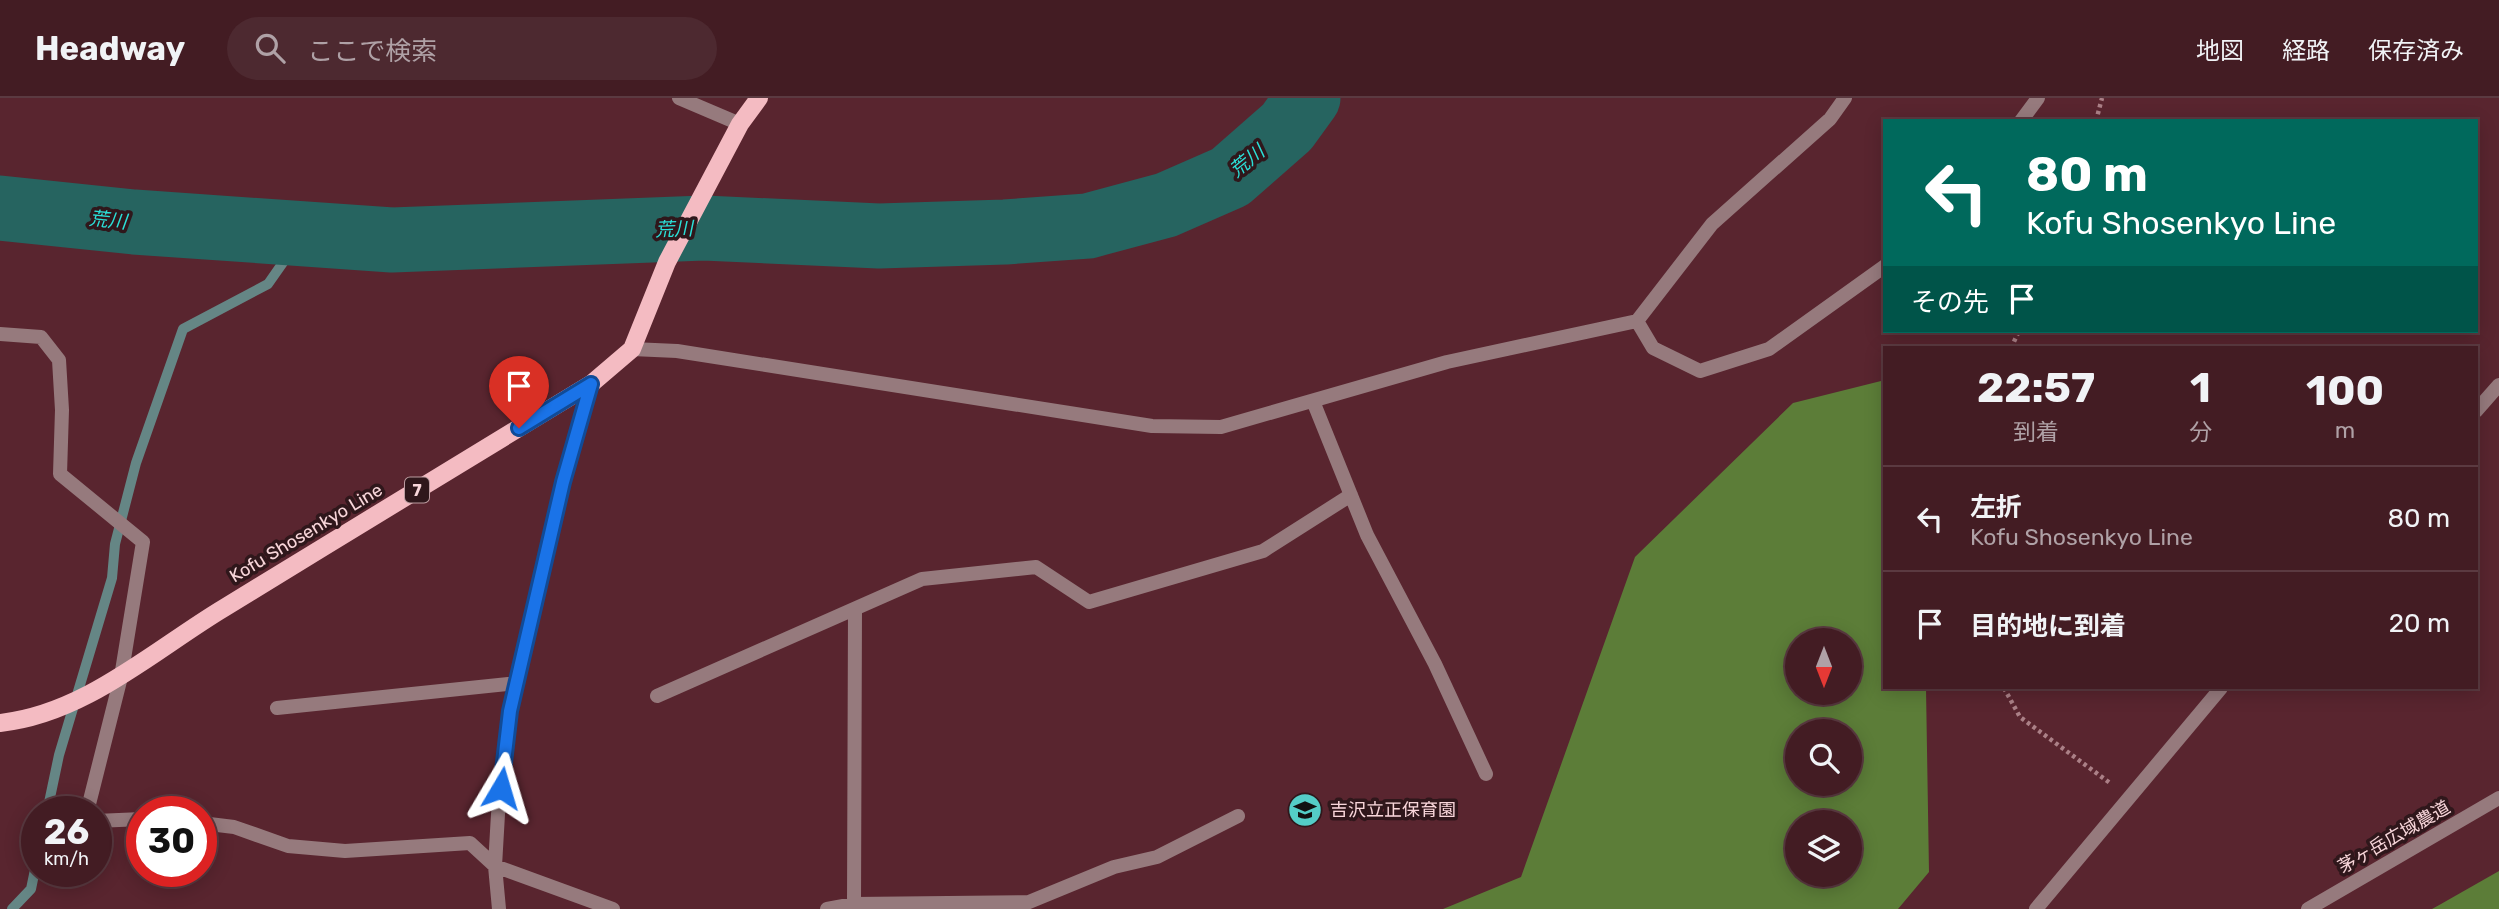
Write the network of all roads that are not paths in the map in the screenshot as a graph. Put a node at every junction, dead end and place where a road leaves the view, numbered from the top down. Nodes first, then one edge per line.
1 (679, 98) edge
2 (759, 98) edge
3 (1845, 98) edge
4 (2038, 98) edge
5 (2022, 119) edge
6 (740, 124) junction
7 (1883, 267) edge
8 (1637, 321) junction
9 (0, 334) edge
10 (632, 349) junction
11 (591, 384) junction
12 (2499, 385) edge
13 (1314, 401) junction
14 (2478, 409) edge
15 (1351, 495) junction
16 (855, 609) junction
17 (121, 677) junction
18 (517, 683) junction
19 (2220, 689) edge
20 (657, 696) dead end
21 (277, 708) dead end
22 (0, 723) edge
23 (1486, 774) dead end
24 (92, 796) edge
25 (2499, 798) edge
26 (1238, 816) dead end
27 (217, 825) edge
28 (495, 866) junction
29 (855, 904) junction
30 (499, 909) edge
31 (613, 909) edge
32 (827, 909) edge
33 (2036, 909) edge
34 (2308, 909) edge

1 - 6 street
2 - 6 main road, Kofu Shosenkyo Line / 7
3 - 8 street
4 - 5 street
6 - 10 main road, Kofu Shosenkyo Line / 7
7 - 8 street
8 - 13 street
9 - 17 street
10 - 11 main road, Kofu Shosenkyo Line / 7
10 - 13 street
11 - 17 main road, Kofu Shosenkyo Line / 7
11 - 18 street
12 - 14 street
13 - 15 street
15 - 16 street
15 - 23 street
16 - 20 street
16 - 29 street
17 - 22 main road, Kofu Shosenkyo Line / 7
17 - 24 street
18 - 21 street
18 - 28 street
19 - 33 street
25 - 34 street, 茅ヶ岳広域農道
26 - 29 street
27 - 28 street
28 - 30 street
28 - 31 street
29 - 32 street

